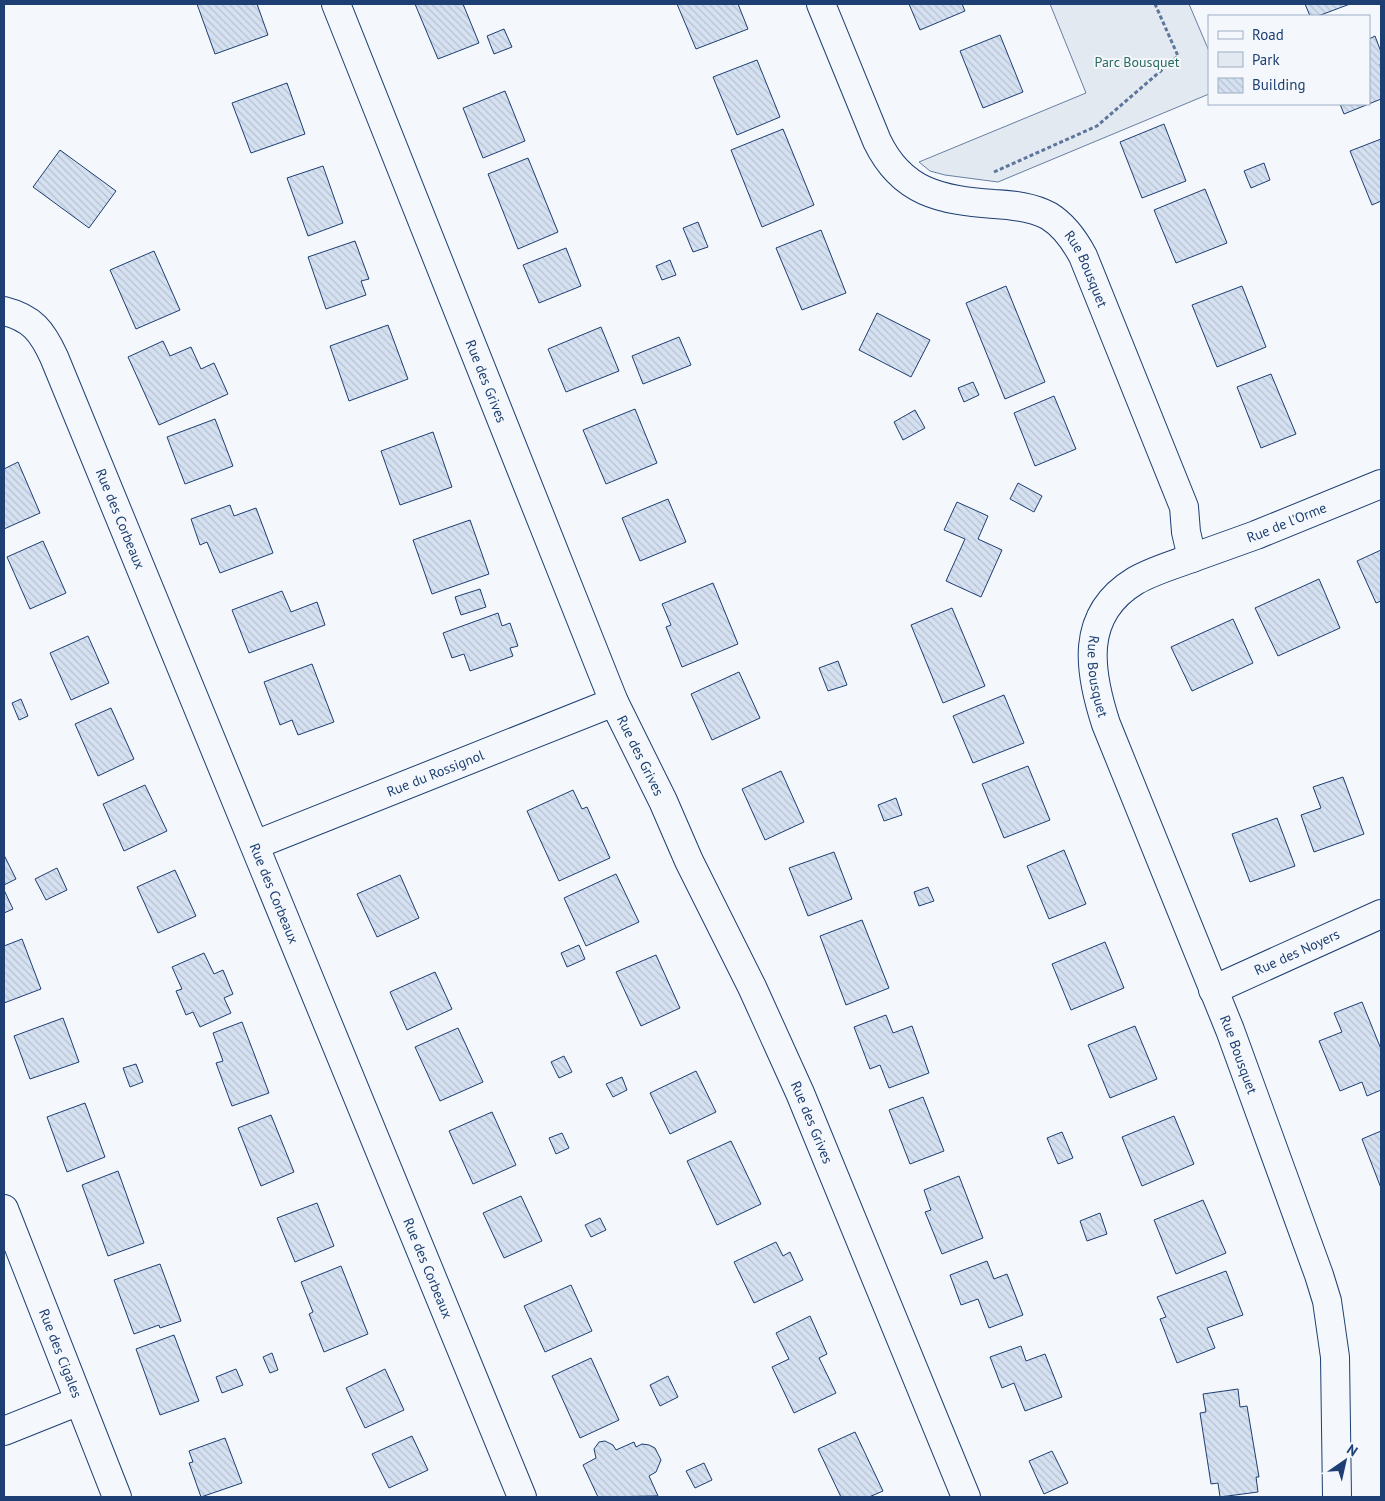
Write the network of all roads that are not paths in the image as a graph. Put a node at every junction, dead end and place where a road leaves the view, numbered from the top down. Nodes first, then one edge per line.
1 (336, 4) edge
2 (821, 4) edge
3 (4, 311) edge
4 (1381, 484) edge
5 (1192, 558) junction
6 (614, 702) junction
7 (255, 845) junction
8 (1381, 914) edge
9 (1213, 990) junction
10 (4, 1209) edge
11 (79, 1401) junction
12 (4, 1431) edge
13 (117, 1497) edge
14 (522, 1497) edge
15 (966, 1497) edge
16 (1336, 1497) edge

1 - 6 street, Rue des Grives
2 - 5 street, Rue Bousquet
3 - 7 street, Rue des Corbeaux
4 - 5 street, Rue de l'Orme
5 - 9 street, Rue Bousquet
6 - 7 street, Rue du Rossignol
6 - 15 street, Rue des Grives
7 - 14 street, Rue des Corbeaux
8 - 9 street, Rue des Noyers
9 - 16 street, Rue Bousquet
10 - 11 street, Rue des Cigales
11 - 12 street
11 - 13 street, Rue des Cigales

